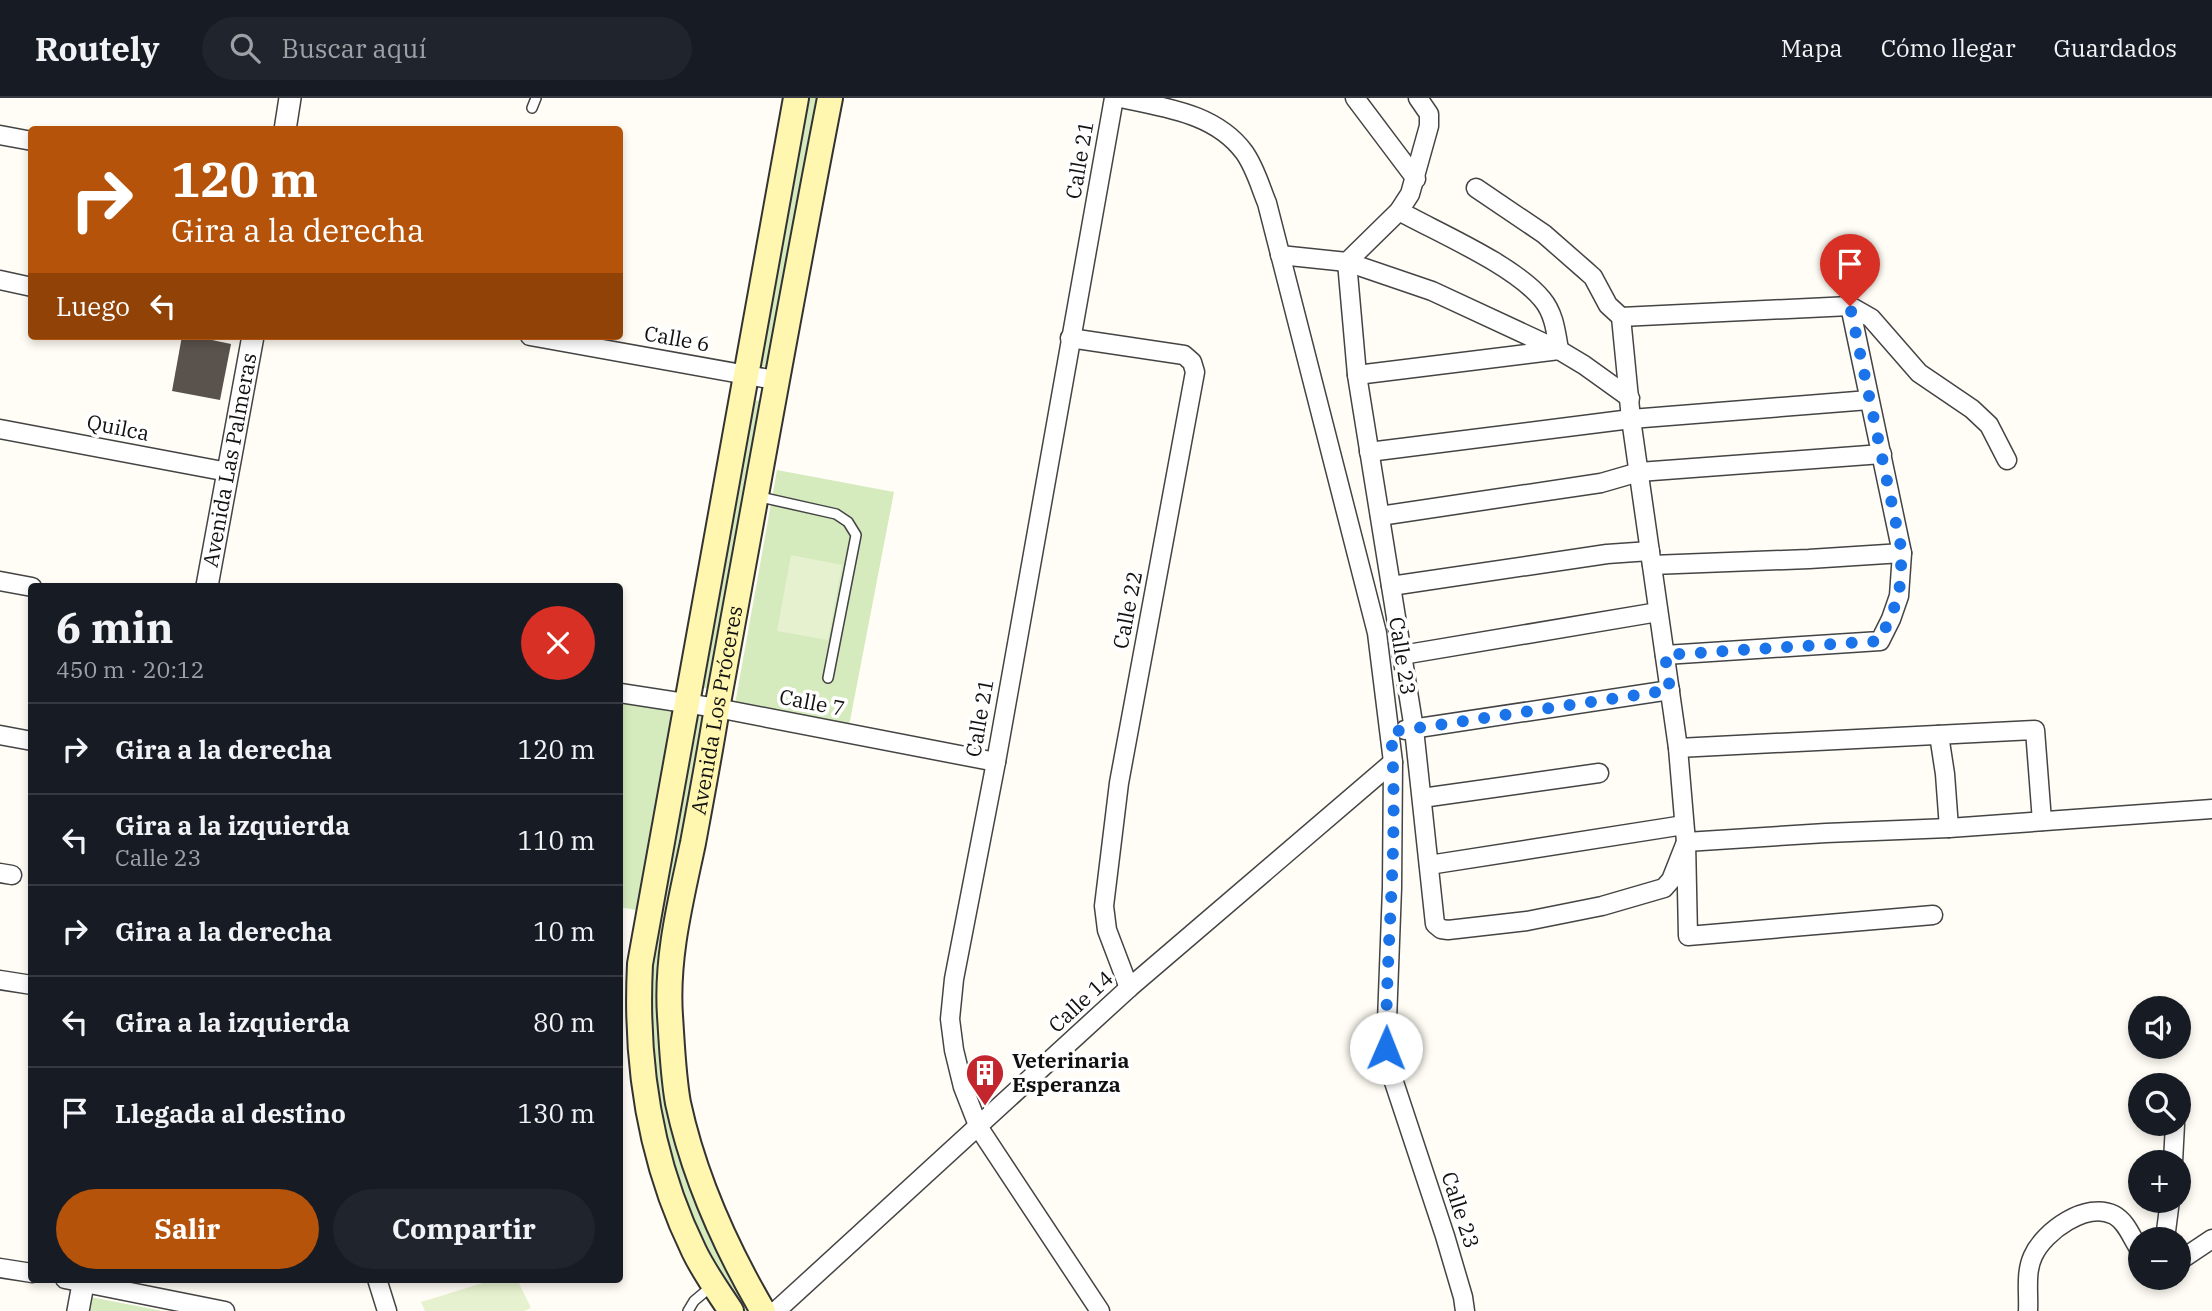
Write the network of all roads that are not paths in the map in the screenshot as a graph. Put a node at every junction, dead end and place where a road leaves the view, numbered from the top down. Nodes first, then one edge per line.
1 (290, 98) edge
2 (536, 98) edge
3 (796, 98) edge
4 (830, 98) edge
5 (1114, 98) edge
6 (1121, 98) edge
7 (1355, 98) edge
8 (1418, 98) edge
9 (533, 108) dead end
10 (286, 126) edge
11 (0, 135) edge
12 (28, 140) edge
13 (1416, 179) junction
14 (1476, 188) dead end
15 (1399, 211) junction
16 (1280, 255) junction
17 (1347, 262) junction
18 (0, 280) edge
19 (28, 285) edge
20 (1850, 306) junction
21 (1621, 317) junction
22 (1070, 338) junction
23 (252, 340) edge
24 (552, 340) edge
25 (1559, 349) junction
26 (746, 375) junction
27 (1357, 375) junction
28 (775, 380) junction
29 (1630, 398) junction
30 (1869, 400) junction
31 (1631, 419) junction
32 (0, 429) edge
33 (1369, 452) junction
34 (1882, 454) junction
35 (2007, 460) dead end
36 (228, 472) junction
37 (1639, 472) junction
38 (755, 496) junction
39 (1380, 516) junction
40 (1902, 552) junction
41 (1651, 558) junction
42 (0, 581) edge
43 (208, 583) edge
44 (28, 586) edge
45 (1391, 586) junction
46 (1658, 611) junction
47 (1402, 655) junction
48 (1665, 655) junction
49 (828, 678) dead end
50 (1670, 690) junction
51 (623, 693) edge
52 (688, 704) junction
53 (717, 708) junction
54 (1414, 729) junction
55 (1391, 732) junction
56 (0, 735) edge
57 (1939, 735) junction
58 (28, 740) edge
59 (1678, 748) junction
60 (996, 762) junction
61 (1394, 762) junction
62 (1599, 773) dead end
63 (1422, 798) junction
64 (2212, 808) edge
65 (2042, 821) junction
66 (1949, 828) junction
67 (1685, 833) junction
68 (1429, 865) junction
69 (1933, 915) dead end
70 (0, 980) edge
71 (28, 984) edge
72 (1129, 988) junction
73 (979, 1128) junction
74 (2128, 1230) edge
75 (2212, 1239) edge
76 (2191, 1253) edge
77 (0, 1268) edge
78 (28, 1272) edge
79 (77, 1283) edge
80 (91, 1283) edge
81 (378, 1283) edge
82 (714, 1284) junction
83 (78, 1311) edge
84 (225, 1311) edge
85 (387, 1311) edge
86 (688, 1311) edge
87 (731, 1311) edge
88 (763, 1311) edge
89 (776, 1311) edge
90 (1100, 1311) edge
91 (1465, 1311) edge
92 (2028, 1311) edge

1 - 10 street
2 - 9 lane
3 - 26 main road, Avenida Los Próceres
4 - 28 main road, Avenida Los Próceres
5 - 22 street, Calle 21
6 - 16 street, Calle 23
7 - 13 street
8 - 13 street
11 - 12 street
13 - 15 street
14 - 21 street
15 - 17 street
15 - 25 street
16 - 17 street
16 - 55 street, Calle 23
17 - 25 street
17 - 27 street
18 - 19 street
20 - 21 street
20 - 30 street
20 - 35 street
21 - 29 street
22 - 60 street, Calle 21
22 - 72 street, Calle 22
23 - 36 street, Avenida Las Palmeras
24 - 26 street, Calle 6
25 - 27 street
25 - 29 street
26 - 28 street, Calle 6
26 - 52 main road, Avenida Los Próceres
27 - 33 street
28 - 38 main road, Avenida Los Próceres
29 - 31 street
30 - 31 street
30 - 34 street
31 - 33 street
31 - 37 street
32 - 36 street, Quilca
33 - 39 street
34 - 37 street
34 - 40 street
36 - 43 street, Avenida Las Palmeras
37 - 39 street
37 - 41 street
38 - 49 lane
38 - 53 main road, Avenida Los Próceres
39 - 45 street
40 - 41 street
40 - 48 street
41 - 45 street
41 - 46 street
42 - 44 street
45 - 47 street
46 - 47 street
46 - 48 street
47 - 54 street
48 - 50 street
50 - 54 street
50 - 59 street
51 - 52 street, Calle 7
52 - 53 street, Calle 7
52 - 82 main road, Avenida Los Próceres
53 - 60 street, Calle 7
53 - 88 main road, Avenida Los Próceres
54 - 55 street
54 - 63 street
55 - 61 street, Calle 23
56 - 58 street
57 - 59 street
57 - 65 street
57 - 66 street
59 - 67 street
60 - 73 street, Calle 21
61 - 72 street, Calle 14
61 - 91 street, Calle 23
62 - 63 street
63 - 68 street
64 - 65 street
65 - 66 street
66 - 67 street
67 - 68 street
67 - 68 street
67 - 69 street
70 - 71 street
72 - 73 street, Calle 14
73 - 89 street, Calle 14
73 - 90 street, Calle 21
74 - 92 street
75 - 76 street
77 - 78 street
79 - 83 street
80 - 84 street
81 - 85 street
82 - 86 lane
82 - 87 main road, Avenida Los Próceres

